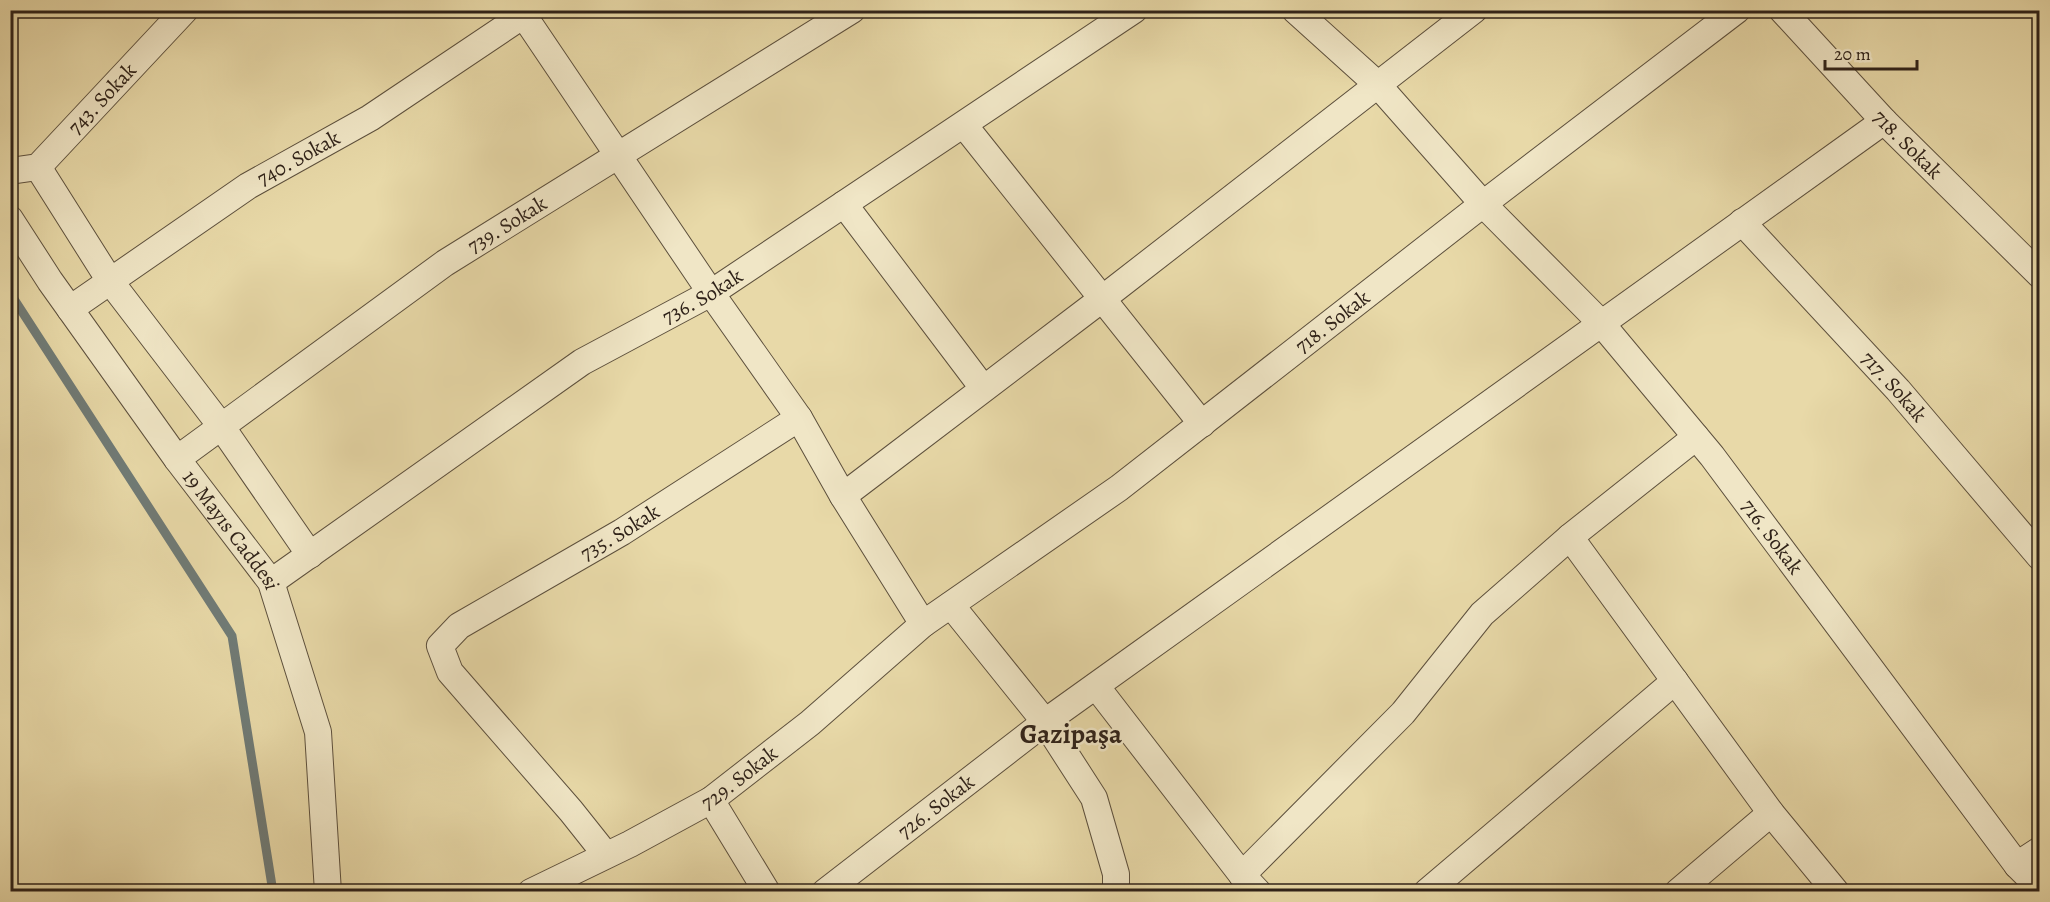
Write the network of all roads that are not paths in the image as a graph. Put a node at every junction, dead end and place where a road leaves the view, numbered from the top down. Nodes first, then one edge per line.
1 (185, 10) edge
2 (852, 10) edge
3 (1134, 10) edge
4 (1295, 10) edge
5 (1474, 10) edge
6 (1737, 10) edge
7 (1782, 10) edge
8 (525, 12) edge
9 (1377, 84) junction
10 (1884, 121) junction
11 (963, 125) junction
12 (617, 156) junction
13 (38, 167) junction
14 (10, 171) edge
15 (844, 204) junction
16 (1483, 204) junction
17 (10, 219) edge
18 (1742, 222) junction
19 (2040, 275) edge
20 (110, 281) junction
21 (711, 293) junction
22 (1102, 299) junction
23 (70, 309) junction
24 (1601, 323) junction
25 (983, 388) junction
26 (799, 418) junction
27 (1202, 424) junction
28 (221, 426) junction
29 (1696, 437) junction
30 (177, 459) junction
31 (843, 496) junction
32 (1570, 537) junction
33 (310, 555) junction
34 (2040, 557) edge
35 (271, 582) junction
36 (951, 605) junction
37 (923, 624) junction
38 (1675, 681) junction
39 (1096, 686) junction
40 (1045, 722) junction
41 (711, 800) junction
42 (1771, 813) junction
43 (2040, 850) edge
44 (606, 855) junction
45 (2018, 865) junction
46 (1250, 883) edge
47 (2040, 888) edge
48 (328, 891) edge
49 (531, 891) edge
50 (767, 891) edge
51 (825, 891) edge
52 (1116, 891) edge
53 (1427, 891) edge
54 (1678, 891) edge
55 (1836, 891) edge

1 - 13 street, 743. Sokak
2 - 12 street, 739. Sokak
3 - 11 street, 736. Sokak
4 - 9 street, 716. Sokak
5 - 9 street
6 - 16 street, 718. Sokak
7 - 10 street, 718. Sokak
8 - 12 street
8 - 20 street, 740. Sokak
9 - 16 street, 716. Sokak
9 - 22 street
10 - 18 street, 726. Sokak
10 - 19 street, 718. Sokak
11 - 15 street, 736. Sokak
11 - 22 street
12 - 21 street
12 - 28 street, 739. Sokak
13 - 14 street
13 - 20 street
15 - 21 street, 736. Sokak
15 - 25 street
16 - 24 street, 716. Sokak
16 - 27 street, 718. Sokak
17 - 23 street, 19 Mayıs Caddesi
18 - 24 street, 726. Sokak
18 - 34 street, 717. Sokak
20 - 23 street, 740. Sokak
20 - 28 street
21 - 26 street
21 - 33 street, 736. Sokak
22 - 25 street
22 - 27 street
23 - 30 street, 19 Mayıs Caddesi
24 - 29 street, 716. Sokak
24 - 39 street, 726. Sokak
25 - 31 street
26 - 31 street
26 - 44 street, 735. Sokak
27 - 36 street, 718. Sokak
28 - 30 street, 739. Sokak
28 - 33 street
29 - 32 street
29 - 45 street, 716. Sokak
30 - 35 street, 19 Mayıs Caddesi
31 - 37 street
32 - 38 street
32 - 46 street
33 - 35 street, 736. Sokak
35 - 48 street, 19 Mayıs Caddesi
36 - 37 street, 718. Sokak
36 - 40 street
37 - 41 street, 729. Sokak
38 - 42 street
38 - 53 street
39 - 40 street, 726. Sokak
39 - 46 street
40 - 51 street, 726. Sokak
40 - 52 street
41 - 44 street, 729. Sokak
41 - 50 street
42 - 54 street
42 - 55 street
43 - 45 street
44 - 49 street, 729. Sokak
45 - 47 street, 716. Sokak

